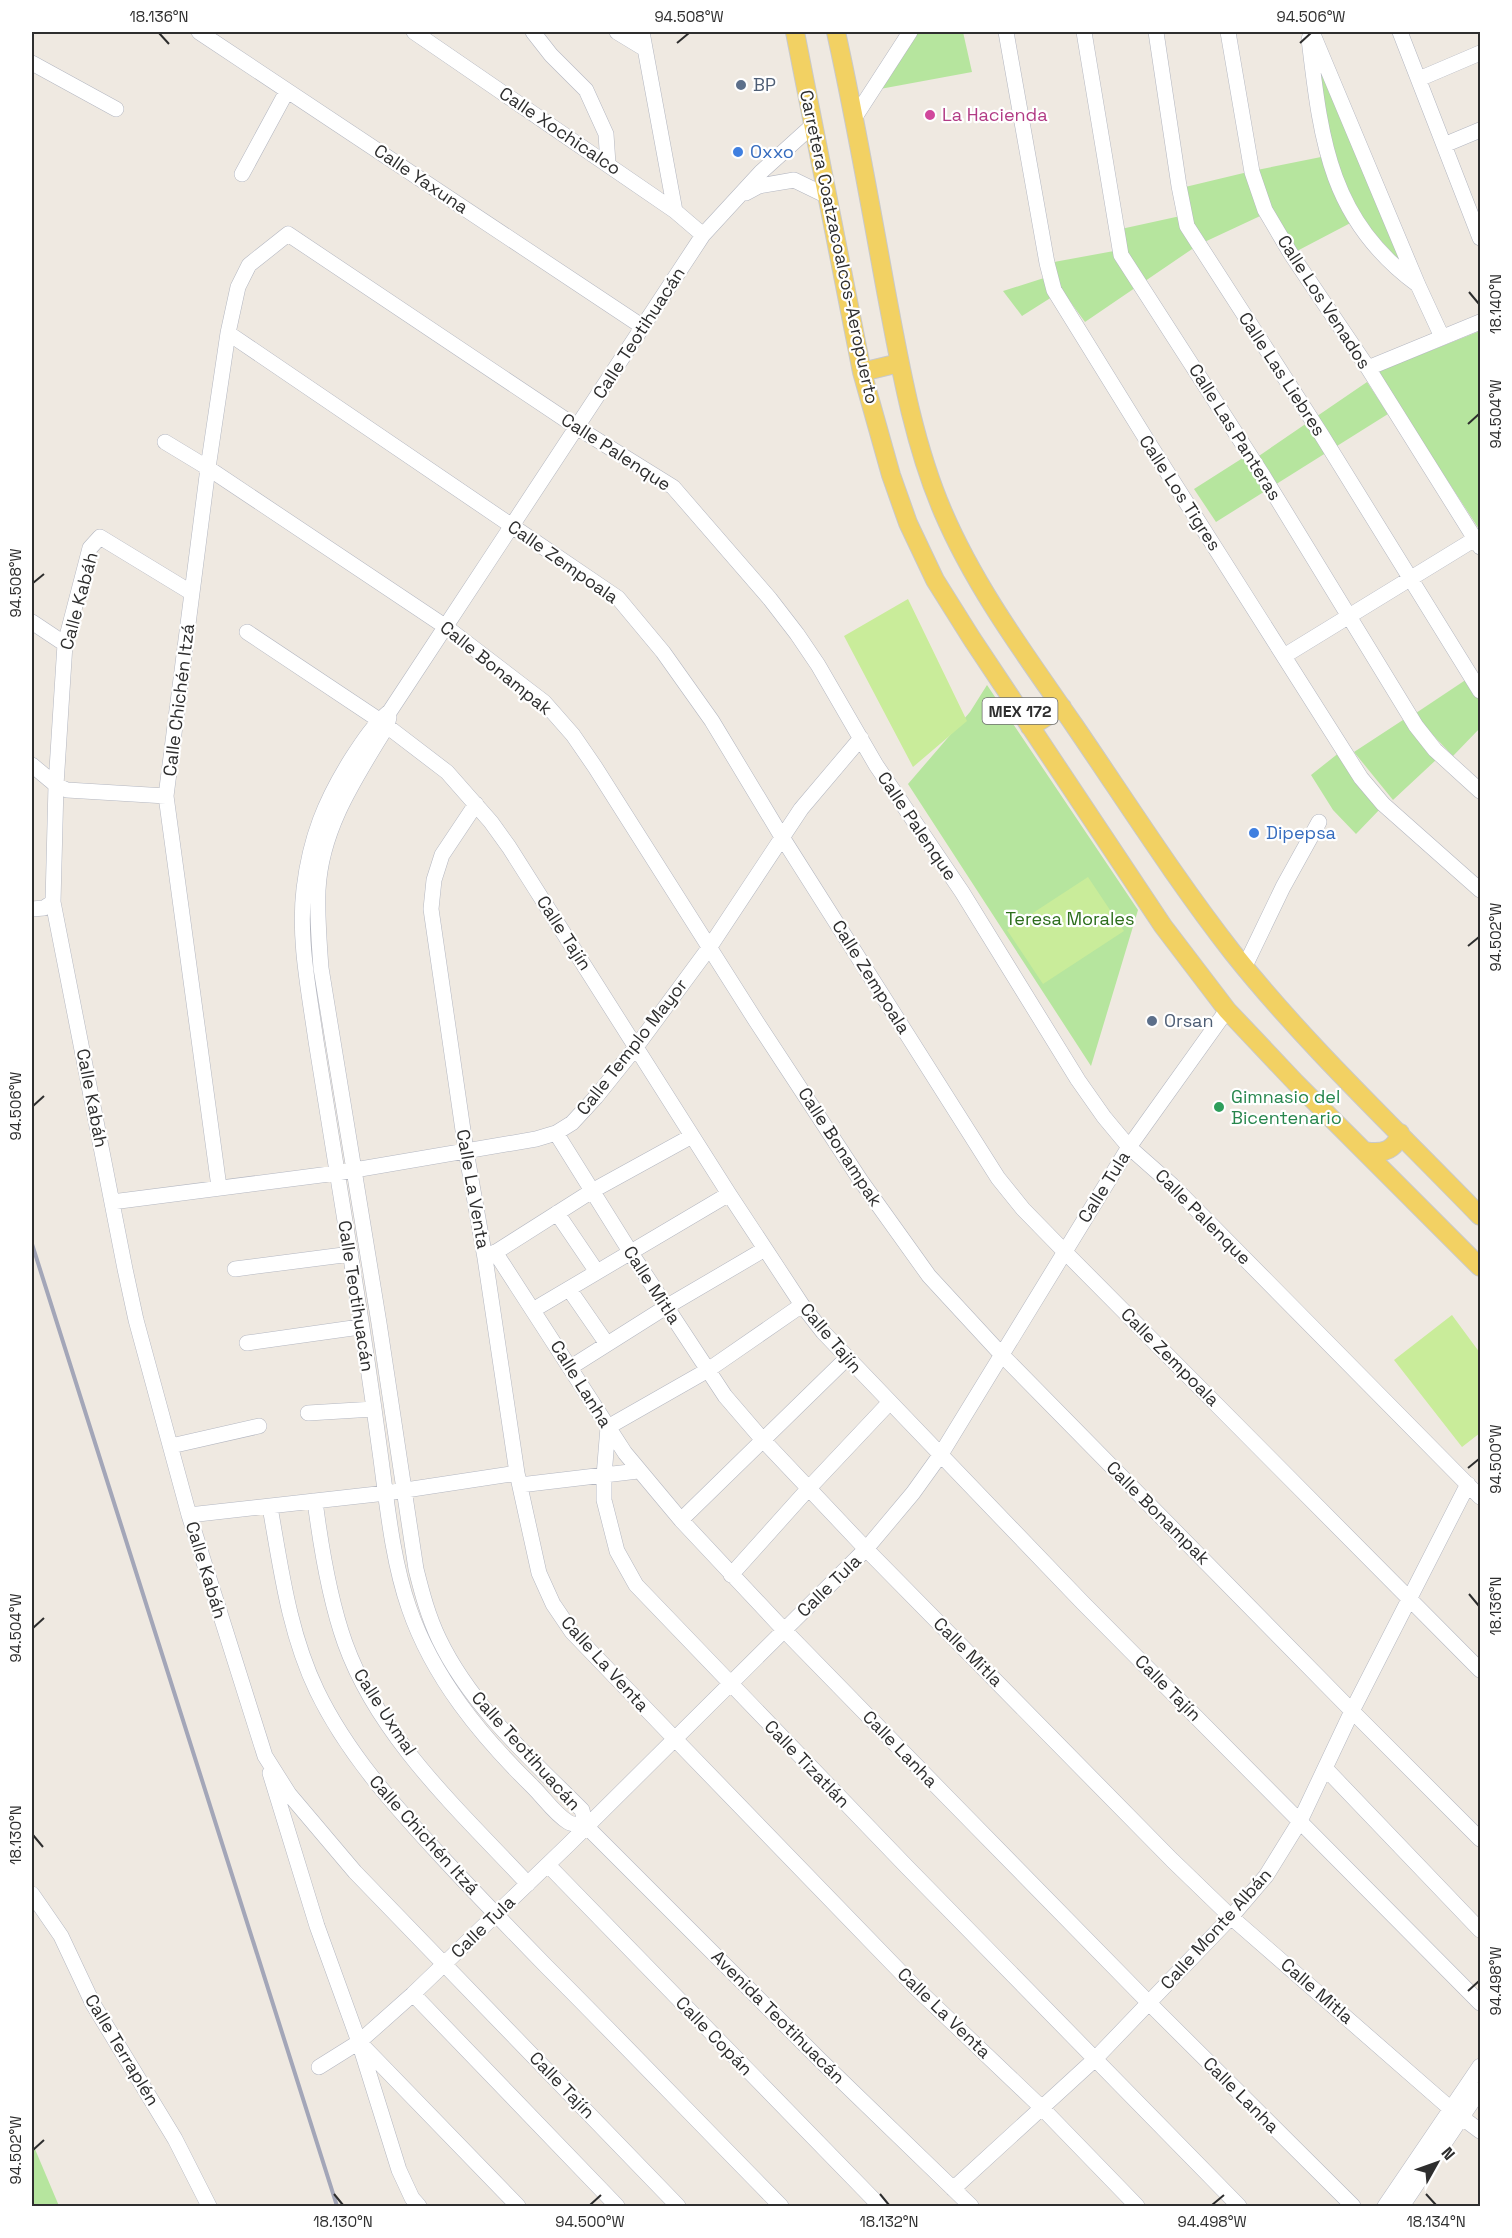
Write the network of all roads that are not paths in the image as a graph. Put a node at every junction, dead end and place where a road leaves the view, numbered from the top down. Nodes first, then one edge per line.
1 (200, 32) edge
2 (414, 32) edge
3 (533, 32) edge
4 (617, 32) edge
5 (642, 32) edge
6 (795, 32) edge
7 (836, 32) edge
8 (909, 32) edge
9 (1006, 32) edge
10 (1084, 32) edge
11 (1156, 32) edge
12 (1228, 32) edge
13 (1310, 32) edge
14 (1400, 32) edge
15 (645, 49) junction
16 (1480, 53) edge
17 (32, 63) edge
18 (1419, 79) junction
19 (287, 91) junction
20 (116, 109) dead end
21 (855, 117) junction
22 (813, 125) junction
23 (1480, 130) edge
24 (1444, 145) junction
25 (608, 164) junction
26 (242, 174) dead end
27 (827, 196) junction
28 (736, 200) junction
29 (675, 211) junction
30 (1476, 216) edge
31 (288, 234) joint
32 (703, 235) junction
33 (1480, 238) edge
34 (1418, 285) junction
35 (1480, 322) edge
36 (643, 327) junction
37 (228, 333) junction
38 (1442, 337) junction
39 (899, 363) junction
40 (1368, 368) junction
41 (862, 372) junction
42 (578, 428) junction
43 (165, 442) dead end
44 (208, 468) junction
45 (512, 527) junction
46 (1478, 543) edge
47 (1411, 579) junction
48 (192, 593) junction
49 (1350, 617) junction
50 (32, 622) edge
51 (446, 627) junction
52 (247, 632) dead end
53 (65, 644) junction
54 (1284, 656) junction
55 (1480, 691) edge
56 (1062, 707) junction
57 (385, 719) junction
58 (1030, 727) junction
59 (861, 738) junction
60 (32, 765) edge
61 (56, 785) junction
62 (1480, 791) edge
63 (166, 796) junction
64 (476, 804) junction
65 (1319, 822) dead end
66 (782, 837) junction
67 (1480, 890) edge
68 (53, 902) junction
69 (32, 909) edge
70 (708, 948) junction
71 (1245, 966) junction
72 (1227, 1010) junction
73 (636, 1047) junction
74 (556, 1133) junction
75 (1400, 1133) junction
76 (692, 1136) junction
77 (1130, 1147) junction
78 (466, 1151) junction
79 (1365, 1151) junction
80 (353, 1170) junction
81 (337, 1173) junction
82 (219, 1187) junction
83 (592, 1191) junction
84 (729, 1194) junction
85 (112, 1202) junction
86 (557, 1213) junction
87 (1480, 1216) edge
88 (765, 1248) junction
89 (1064, 1251) junction
90 (631, 1253) junction
91 (351, 1254) junction
92 (490, 1255) junction
93 (1480, 1267) edge
94 (235, 1269) dead end
95 (597, 1272) junction
96 (569, 1288) junction
97 (802, 1305) junction
98 (666, 1307) junction
99 (533, 1310) junction
100 (360, 1327) junction
101 (247, 1343) dead end
102 (607, 1344) junction
103 (1001, 1354) junction
104 (847, 1358) junction
105 (571, 1367) junction
106 (708, 1370) junction
107 (890, 1402) junction
108 (374, 1409) junction
109 (308, 1413) dead end
110 (259, 1426) dead end
111 (608, 1427) junction
112 (762, 1439) junction
113 (171, 1446) junction
114 (940, 1454) junction
115 (638, 1471) junction
116 (604, 1476) junction
117 (519, 1479) junction
118 (1468, 1484) junction
119 (809, 1488) junction
120 (403, 1491) junction
121 (386, 1493) junction
122 (1480, 1497) edge
123 (315, 1501) junction
124 (270, 1507) junction
125 (189, 1515) junction
126 (681, 1520) junction
127 (866, 1549) junction
128 (731, 1575) junction
129 (1409, 1597) junction
130 (784, 1630) junction
131 (1480, 1670) edge
132 (459, 1674) junction
133 (446, 1683) junction
134 (730, 1684) junction
135 (1352, 1711) junction
136 (674, 1738) junction
137 (265, 1756) junction
138 (1326, 1769) junction
139 (1300, 1821) junction
140 (586, 1826) junction
141 (1480, 1839) edge
142 (548, 1865) junction
143 (528, 1884) junction
144 (32, 1894) edge
145 (496, 1915) junction
146 (1231, 1917) junction
147 (1480, 1930) edge
148 (445, 1964) junction
149 (413, 1994) junction
150 (1480, 2003) edge
151 (1149, 2004) junction
152 (359, 2042) junction
153 (1094, 2060) junction
154 (1480, 2066) edge
155 (319, 2067) dead end
156 (1480, 2090) edge
157 (1042, 2108) junction
158 (1457, 2114) junction
159 (1480, 2131) edge
160 (953, 2189) junction
161 (1408, 2204) edge
162 (209, 2206) edge
163 (419, 2206) edge
164 (518, 2206) edge
165 (617, 2206) edge
166 (678, 2206) edge
167 (781, 2206) edge
168 (880, 2206) edge
169 (971, 2206) edge
170 (1137, 2206) edge
171 (1239, 2206) edge
172 (1353, 2206) edge
173 (1385, 2206) edge

1 - 19 street, Calle Yaxuna
2 - 25 street, Calle Xochicalco
3 - 25 street
4 - 15 street
5 - 15 street
6 - 22 main road, Carretera Coatzacoalcos-Aeropuerto / MEX 172
7 - 21 main road, Carretera Coatzacoalcos-Aeropuerto / MEX 172
8 - 21 street
9 - 54 street, Calle Los Tigres
10 - 49 street, Calle Las Panteras
11 - 47 street, Calle Las Liebres
12 - 40 street, Calle Los Venados
13 - 34 street
13 - 34 street
14 - 18 street
15 - 29 street
16 - 18 street
17 - 20 street
18 - 24 street
19 - 26 street
19 - 36 street, Calle Yaxuna
21 - 39 main road, Carretera Coatzacoalcos-Aeropuerto / MEX 172
22 - 27 main road, Carretera Coatzacoalcos-Aeropuerto / MEX 172
22 - 28 street, Calle Teotihuacán
23 - 24 street
24 - 30 street
25 - 29 street, Calle Xochicalco
27 - 28 street
27 - 41 main road, Carretera Coatzacoalcos-Aeropuerto / MEX 172
28 - 32 street, Calle Teotihuacán
29 - 32 street, Calle Xochicalco
30 - 33 street
31 - 37 street, Calle Chichén Itzá
31 - 42 street, Calle Palenque
32 - 36 street, Calle Teotihuacán
34 - 38 street
35 - 38 street
36 - 42 street, Calle Teotihuacán
37 - 44 street, Calle Chichén Itzá
37 - 45 street, Calle Zempoala
38 - 40 street
39 - 41 main road
39 - 56 main road, Carretera Coatzacoalcos-Aeropuerto / MEX 172
40 - 46 street, Calle Los Venados
41 - 58 main road, Carretera Coatzacoalcos-Aeropuerto / MEX 172
42 - 45 street, Calle Teotihuacán
42 - 59 street, Calle Palenque
43 - 44 street, Calle Bonampak
44 - 48 street, Calle Chichén Itzá
44 - 51 street, Calle Bonampak
45 - 51 street, Calle Teotihuacán
45 - 66 street, Calle Zempoala
46 - 47 street
47 - 49 street
47 - 55 street, Calle Las Liebres
48 - 53 street, Calle Kabáh
48 - 63 street, Calle Chichén Itzá
49 - 54 street
49 - 62 street, Calle Las Panteras
50 - 53 street
51 - 57 street, Calle Teotihuacán
51 - 70 street, Calle Bonampak
52 - 57 street, Calle Tajín
53 - 61 street, Calle Kabáh
54 - 67 street, Calle Los Tigres
56 - 58 main road
56 - 71 main road, Carretera Coatzacoalcos-Aeropuerto / MEX 172
57 - 64 street, Calle Tajín
57 - 80 street, Calle Teotihuacán
57 - 81 street, Calle Teotihuacán
58 - 72 main road, Carretera Coatzacoalcos-Aeropuerto / MEX 172
59 - 66 street, Calle Templo Mayor
59 - 77 street, Calle Palenque
60 - 61 street
61 - 63 street
61 - 68 street, Calle Kabáh
63 - 82 street, Calle Chichén Itzá
64 - 73 street, Calle Tajín
64 - 78 street, Calle La Venta
65 - 71 street
66 - 70 street, Calle Templo Mayor
66 - 89 street, Calle Zempoala
68 - 69 street
68 - 85 street, Calle Kabáh
70 - 73 street, Calle Templo Mayor
70 - 103 street, Calle Bonampak
71 - 75 main road, Carretera Coatzacoalcos-Aeropuerto / MEX 172
72 - 77 street, Calle Tula
72 - 79 main road, Carretera Coatzacoalcos-Aeropuerto / MEX 172
73 - 74 street, Calle Templo Mayor
73 - 76 street, Calle Tajín
74 - 78 street, Calle Templo Mayor
74 - 83 street, Calle Mitla
75 - 79 main road
75 - 87 main road, Carretera Coatzacoalcos-Aeropuerto / MEX 172
76 - 83 street
76 - 84 street, Calle Tajín
77 - 89 street, Calle Tula
77 - 118 street, Calle Palenque
78 - 80 street, Calle Templo Mayor
78 - 92 street, Calle La Venta
79 - 93 main road, Carretera Coatzacoalcos-Aeropuerto / MEX 172
80 - 81 street, Calle Templo Mayor
80 - 120 street, Calle Teotihuacán
81 - 82 street, Calle Templo Mayor
81 - 91 street, Calle Teotihuacán
82 - 85 street, Calle Templo Mayor
83 - 86 street
83 - 90 street, Calle Mitla
84 - 88 street, Calle Tajín
84 - 90 street
85 - 113 street, Calle Kabáh
86 - 92 street
86 - 95 street
88 - 97 street, Calle Tajín
88 - 98 street
89 - 103 street, Calle Tula
89 - 129 street, Calle Zempoala
90 - 95 street
90 - 98 street, Calle Mitla
91 - 94 street
91 - 100 street, Calle Teotihuacán
92 - 99 street, Calle Lanha
92 - 117 street, Calle La Venta
95 - 96 street
96 - 99 street
96 - 102 street
97 - 104 street, Calle Tajín
97 - 106 street
98 - 102 street
98 - 106 street, Calle Mitla
99 - 105 street, Calle Lanha
100 - 101 street
100 - 108 street, Calle Teotihuacán
102 - 105 street
103 - 114 street, Calle Tula
103 - 135 street, Calle Bonampak
104 - 107 street, Calle Tajín
104 - 112 street
105 - 111 street, Calle Lanha
106 - 111 street
106 - 112 street, Calle Mitla
107 - 114 street, Calle Tajín
107 - 119 street
108 - 109 street
108 - 121 street, Calle Teotihuacán
110 - 113 street
111 - 115 street, Calle Lanha
111 - 116 street, Calle Tizatlán
112 - 119 street, Calle Mitla
112 - 126 street
113 - 125 street, Calle Kabáh
114 - 127 street, Calle Tula
114 - 139 street, Calle Tajín
115 - 116 street
115 - 126 street, Calle Lanha
116 - 117 street
116 - 134 street, Calle Tizatlán
117 - 120 street
117 - 136 street, Calle La Venta
118 - 122 street, Calle Palenque
118 - 129 street, Calle Monte Albán
119 - 127 street, Calle Mitla
119 - 128 street
120 - 121 street
120 - 132 street, Calle Teotihuacán
121 - 123 street
121 - 133 street, Calle Teotihuacán
123 - 124 street
123 - 143 street, Calle Uxmal
124 - 125 street
124 - 145 street, Calle Chichén Itzá
125 - 137 street, Calle Kabáh
126 - 128 street, Calle Lanha
127 - 130 street, Calle Tula
127 - 146 street, Calle Mitla
128 - 130 street, Calle Lanha
129 - 131 street, Calle Zempoala
129 - 135 street, Calle Monte Albán
130 - 134 street, Calle Tula
130 - 151 street, Calle Lanha
132 - 133 street
132 - 140 street, Calle Teotihuacán
133 - 140 street, Calle Teotihuacán
134 - 136 street, Calle Tula
134 - 153 street, Calle Tizatlán
135 - 138 street, Calle Monte Albán
135 - 141 street, Calle Bonampak
136 - 140 street, Calle Tula
136 - 157 street, Calle La Venta
137 - 148 street, Calle Kabáh
137 - 152 street, Calle Kabáh
138 - 139 street, Calle Monte Albán
138 - 147 street
139 - 146 street, Calle Monte Albán
139 - 150 street, Calle Tajín
140 - 142 street, Calle Tula
140 - 160 street, Avenida Teotihuacán
142 - 143 street, Calle Tula
142 - 168 street, Calle Copán
143 - 145 street, Calle Tula
144 - 162 street, Calle Terraplén
145 - 148 street, Calle Tula
145 - 167 street, Calle Chichén Itzá
146 - 151 street, Calle Monte Albán
146 - 158 street, Calle Mitla
148 - 149 street, Calle Tula
148 - 166 street, Calle Tajín
149 - 152 street, Calle Tula
149 - 165 street
151 - 153 street, Calle Monte Albán
151 - 172 street, Calle Lanha
152 - 155 street, Calle Tula
152 - 163 street, Calle Kabáh
152 - 164 street
153 - 157 street, Calle Monte Albán
153 - 171 street, Calle Tizatlán
154 - 158 street
156 - 158 street
157 - 160 street, Calle Monte Albán
157 - 170 street, Calle La Venta
158 - 159 street, Calle Mitla
158 - 161 street
158 - 173 street
160 - 169 street, Avenida Teotihuacán

